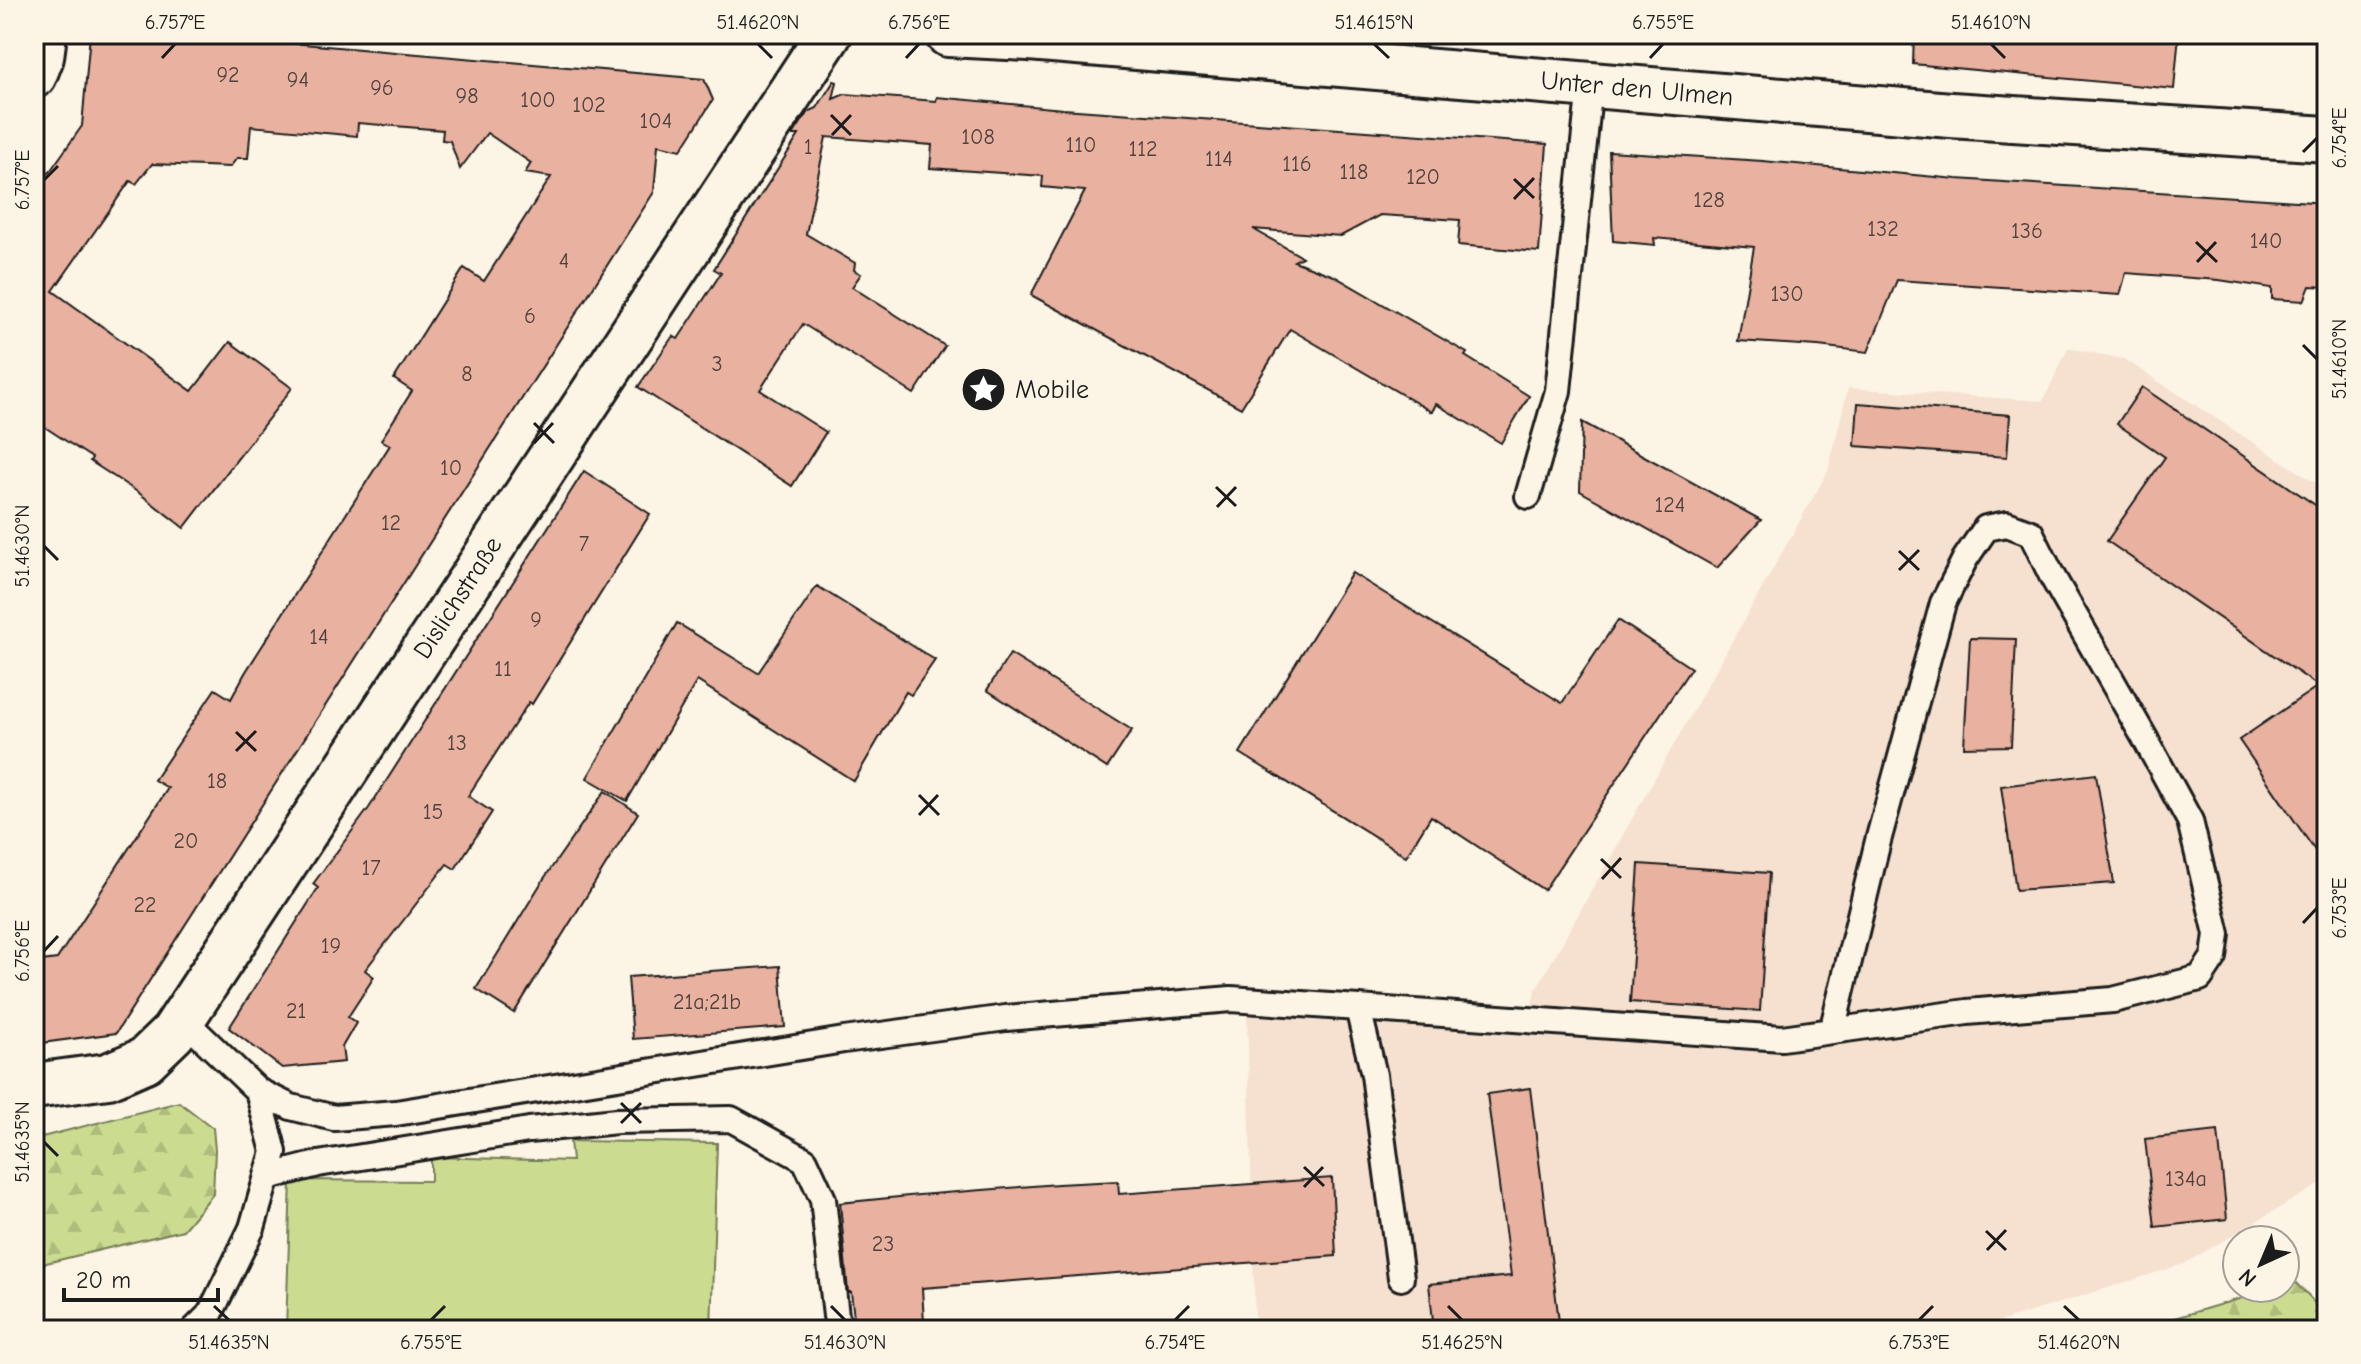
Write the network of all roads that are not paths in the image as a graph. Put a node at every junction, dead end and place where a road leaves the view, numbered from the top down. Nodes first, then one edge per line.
1 (44, 34) edge
2 (829, 34) edge
3 (948, 34) edge
4 (1029, 36) edge
5 (34, 75) edge
6 (1590, 85) junction
7 (2327, 139) edge
8 (1528, 496) dead end
9 (1358, 1008) junction
10 (182, 1018) junction
11 (1832, 1031) junction
12 (34, 1086) edge
13 (258, 1091) junction
14 (267, 1177) junction
15 (1401, 1278) dead end
16 (194, 1330) edge
17 (841, 1330) edge

1 - 5 street
2 - 10 street, Dislichstraße
3 - 4 street, Unter den Ulmen
4 - 6 street, Unter den Ulmen
6 - 7 street, Unter den Ulmen
6 - 8 lane
9 - 11 lane
9 - 13 lane
9 - 15 lane
10 - 12 street, Dislichstraße
10 - 13 lane
11 - 11 lane
13 - 14 lane
14 - 16 lane
14 - 17 lane

